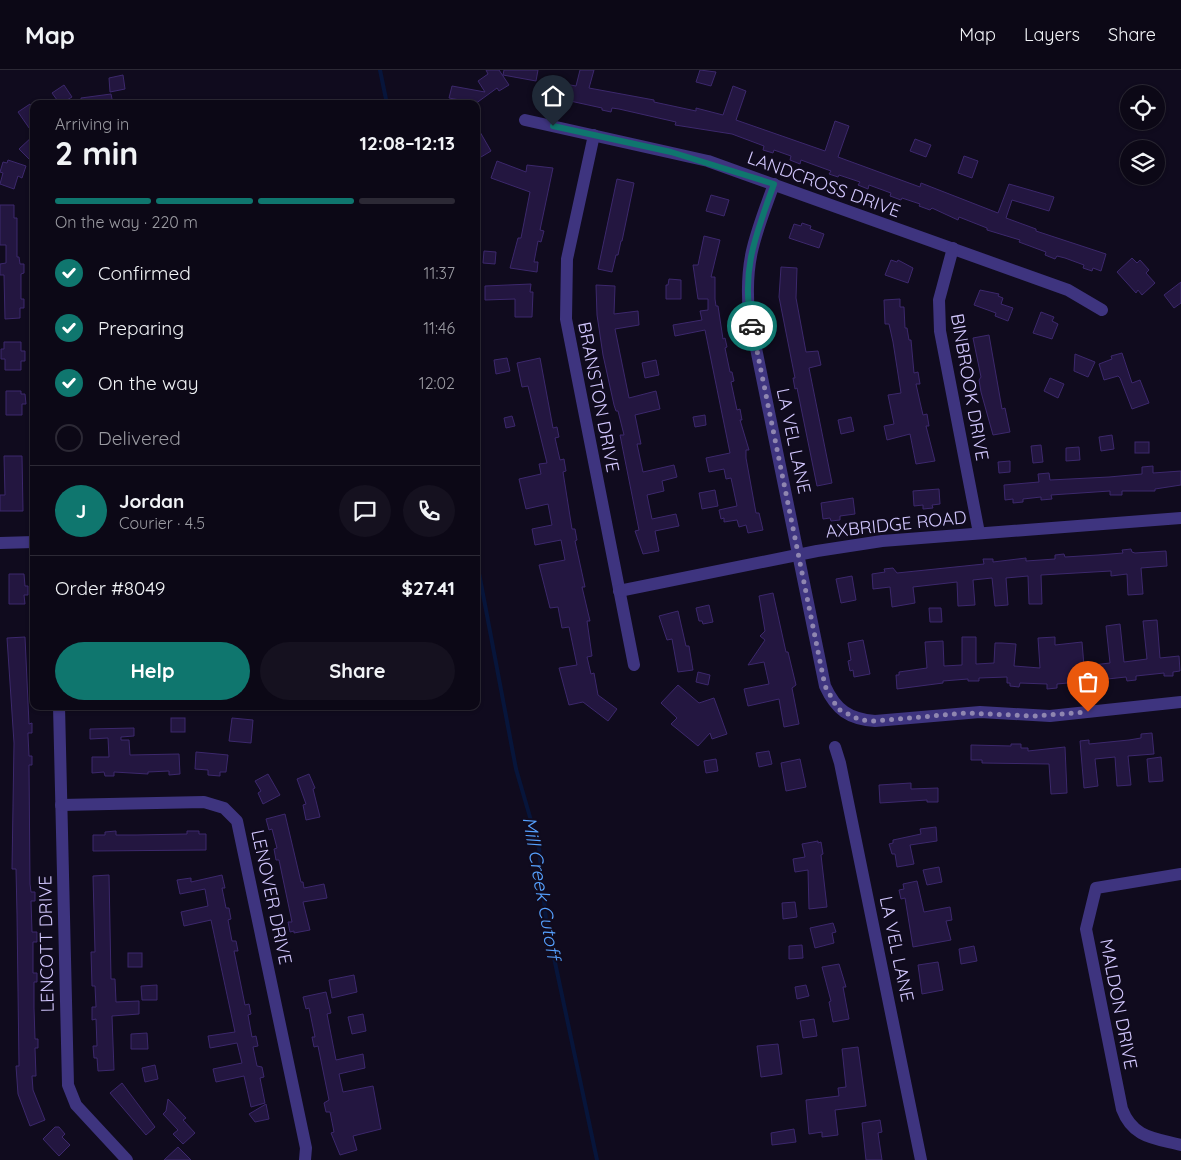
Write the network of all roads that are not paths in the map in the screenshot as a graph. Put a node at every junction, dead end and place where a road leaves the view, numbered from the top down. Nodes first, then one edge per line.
1 (525, 120) dead end
2 (594, 135) junction
3 (774, 184) junction
4 (953, 248) junction
5 (1102, 310) dead end
6 (1181, 518) edge
7 (979, 533) junction
8 (0, 542) edge
9 (30, 542) edge
10 (798, 555) junction
11 (619, 591) junction
12 (634, 665) dead end
13 (1181, 702) edge
14 (59, 710) edge
15 (834, 747) dead end
16 (61, 805) junction
17 (1181, 874) edge
18 (1181, 1145) edge
19 (127, 1160) edge
20 (305, 1160) edge
21 (922, 1160) edge

1 - 2 street, LANDCROSS DRIVE
2 - 3 street, LANDCROSS DRIVE
2 - 11 street, BRANSTON DRIVE
3 - 4 street, LANDCROSS DRIVE
3 - 10 street, LA VEL LANE
4 - 5 street, LANDCROSS DRIVE
4 - 7 street, BINBROOK DRIVE
6 - 7 street, AXBRIDGE ROAD
7 - 10 street, AXBRIDGE ROAD
8 - 9 street
10 - 11 street, AXBRIDGE ROAD
10 - 13 street, LA VEL LANE
11 - 12 street, BRANSTON DRIVE
14 - 16 street, LENCOTT DRIVE
15 - 21 street, LA VEL LANE
16 - 19 street, LENCOTT DRIVE
16 - 20 street, LENOVER DRIVE
17 - 18 street, MALDON DRIVE

